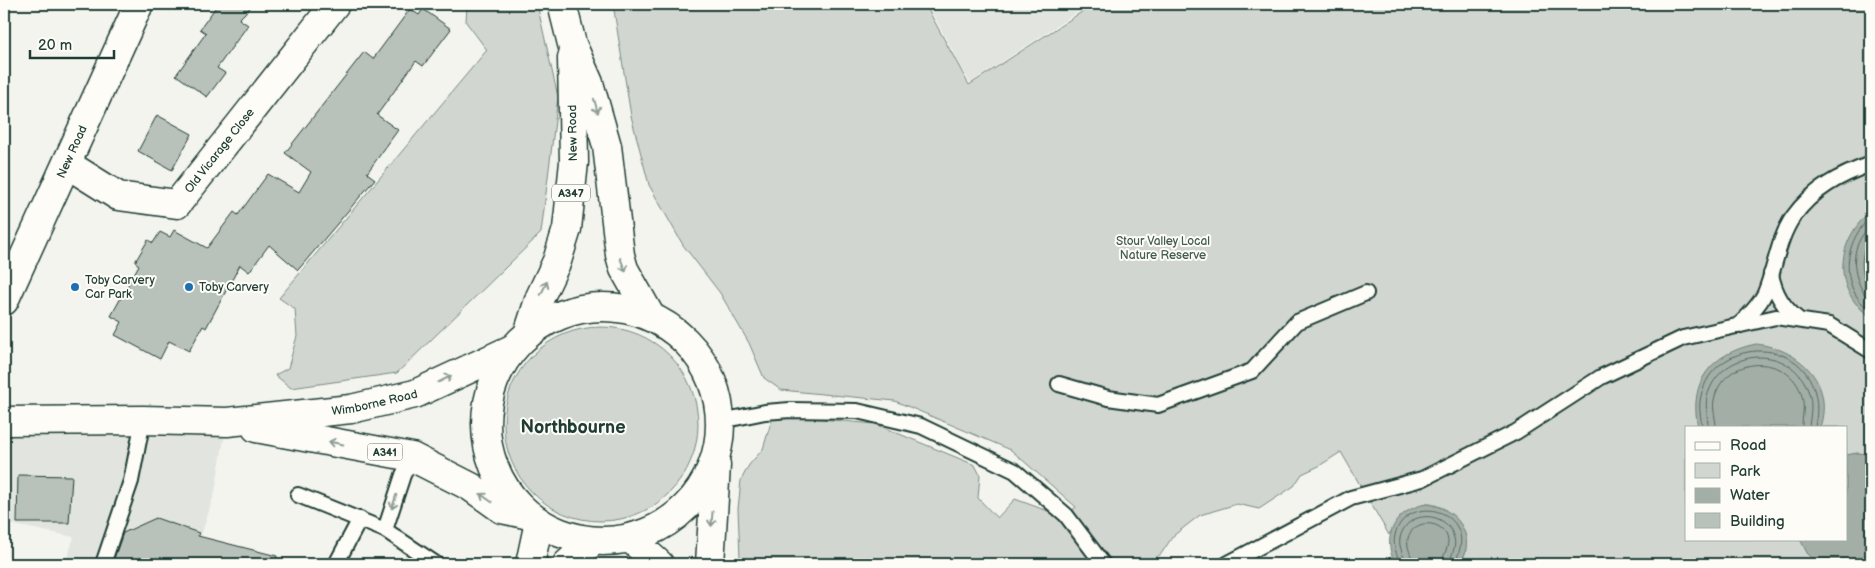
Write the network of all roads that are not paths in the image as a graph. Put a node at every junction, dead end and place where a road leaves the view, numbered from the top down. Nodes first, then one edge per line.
1 (139, 4) edge
2 (335, 4) edge
3 (562, 4) edge
4 (572, 44) junction
5 (67, 164) junction
6 (1871, 164) edge
7 (1771, 274) junction
8 (1366, 293) dead end
9 (4, 301) edge
10 (651, 317) junction
11 (1799, 321) junction
12 (1738, 326) junction
13 (521, 341) junction
14 (1871, 351) edge
15 (1059, 384) dead end
16 (143, 420) junction
17 (4, 421) edge
18 (720, 421) junction
19 (227, 422) junction
20 (717, 453) junction
21 (412, 457) junction
22 (298, 495) dead end
23 (360, 519) junction
24 (535, 519) junction
25 (385, 530) junction
26 (630, 538) junction
27 (593, 541) junction
28 (103, 564) edge
29 (336, 564) edge
30 (436, 564) edge
31 (530, 564) edge
32 (567, 564) edge
33 (659, 564) edge
34 (710, 564) edge
35 (1103, 564) edge
36 (1227, 564) edge

1 - 5 main road, New Road
2 - 5 main road, Old Vicarage Close
3 - 4 main road, New Road / A347
4 -> 10 main road, New Road / A347
13 -> 4 main road, New Road / A347
5 - 9 main road, New Road
6 - 7 lane
7 - 11 lane
7 - 12 lane
8 - 15 lane
10 - 13 main road, Wimborne Road
10 - 18 main road
11 - 12 lane
11 - 14 lane
12 - 36 lane
19 -> 13 main road, Wimborne Road / A341
13 - 24 main road
16 - 17 main road, Wimborne Road / A341
16 - 19 main road, Wimborne Road / A341
16 - 28 lane
18 - 20 main road
18 - 35 lane
21 -> 19 main road, Wimborne Road / A341
20 - 26 main road
20 -> 34 main road
24 -> 21 main road, Wimborne Road / A341
21 -> 25 lane
22 - 23 lane
23 - 25 lane
23 - 29 lane
24 - 27 main road
24 - 31 main road
25 - 30 lane
26 - 27 main road
26 - 33 main road
27 - 32 main road

